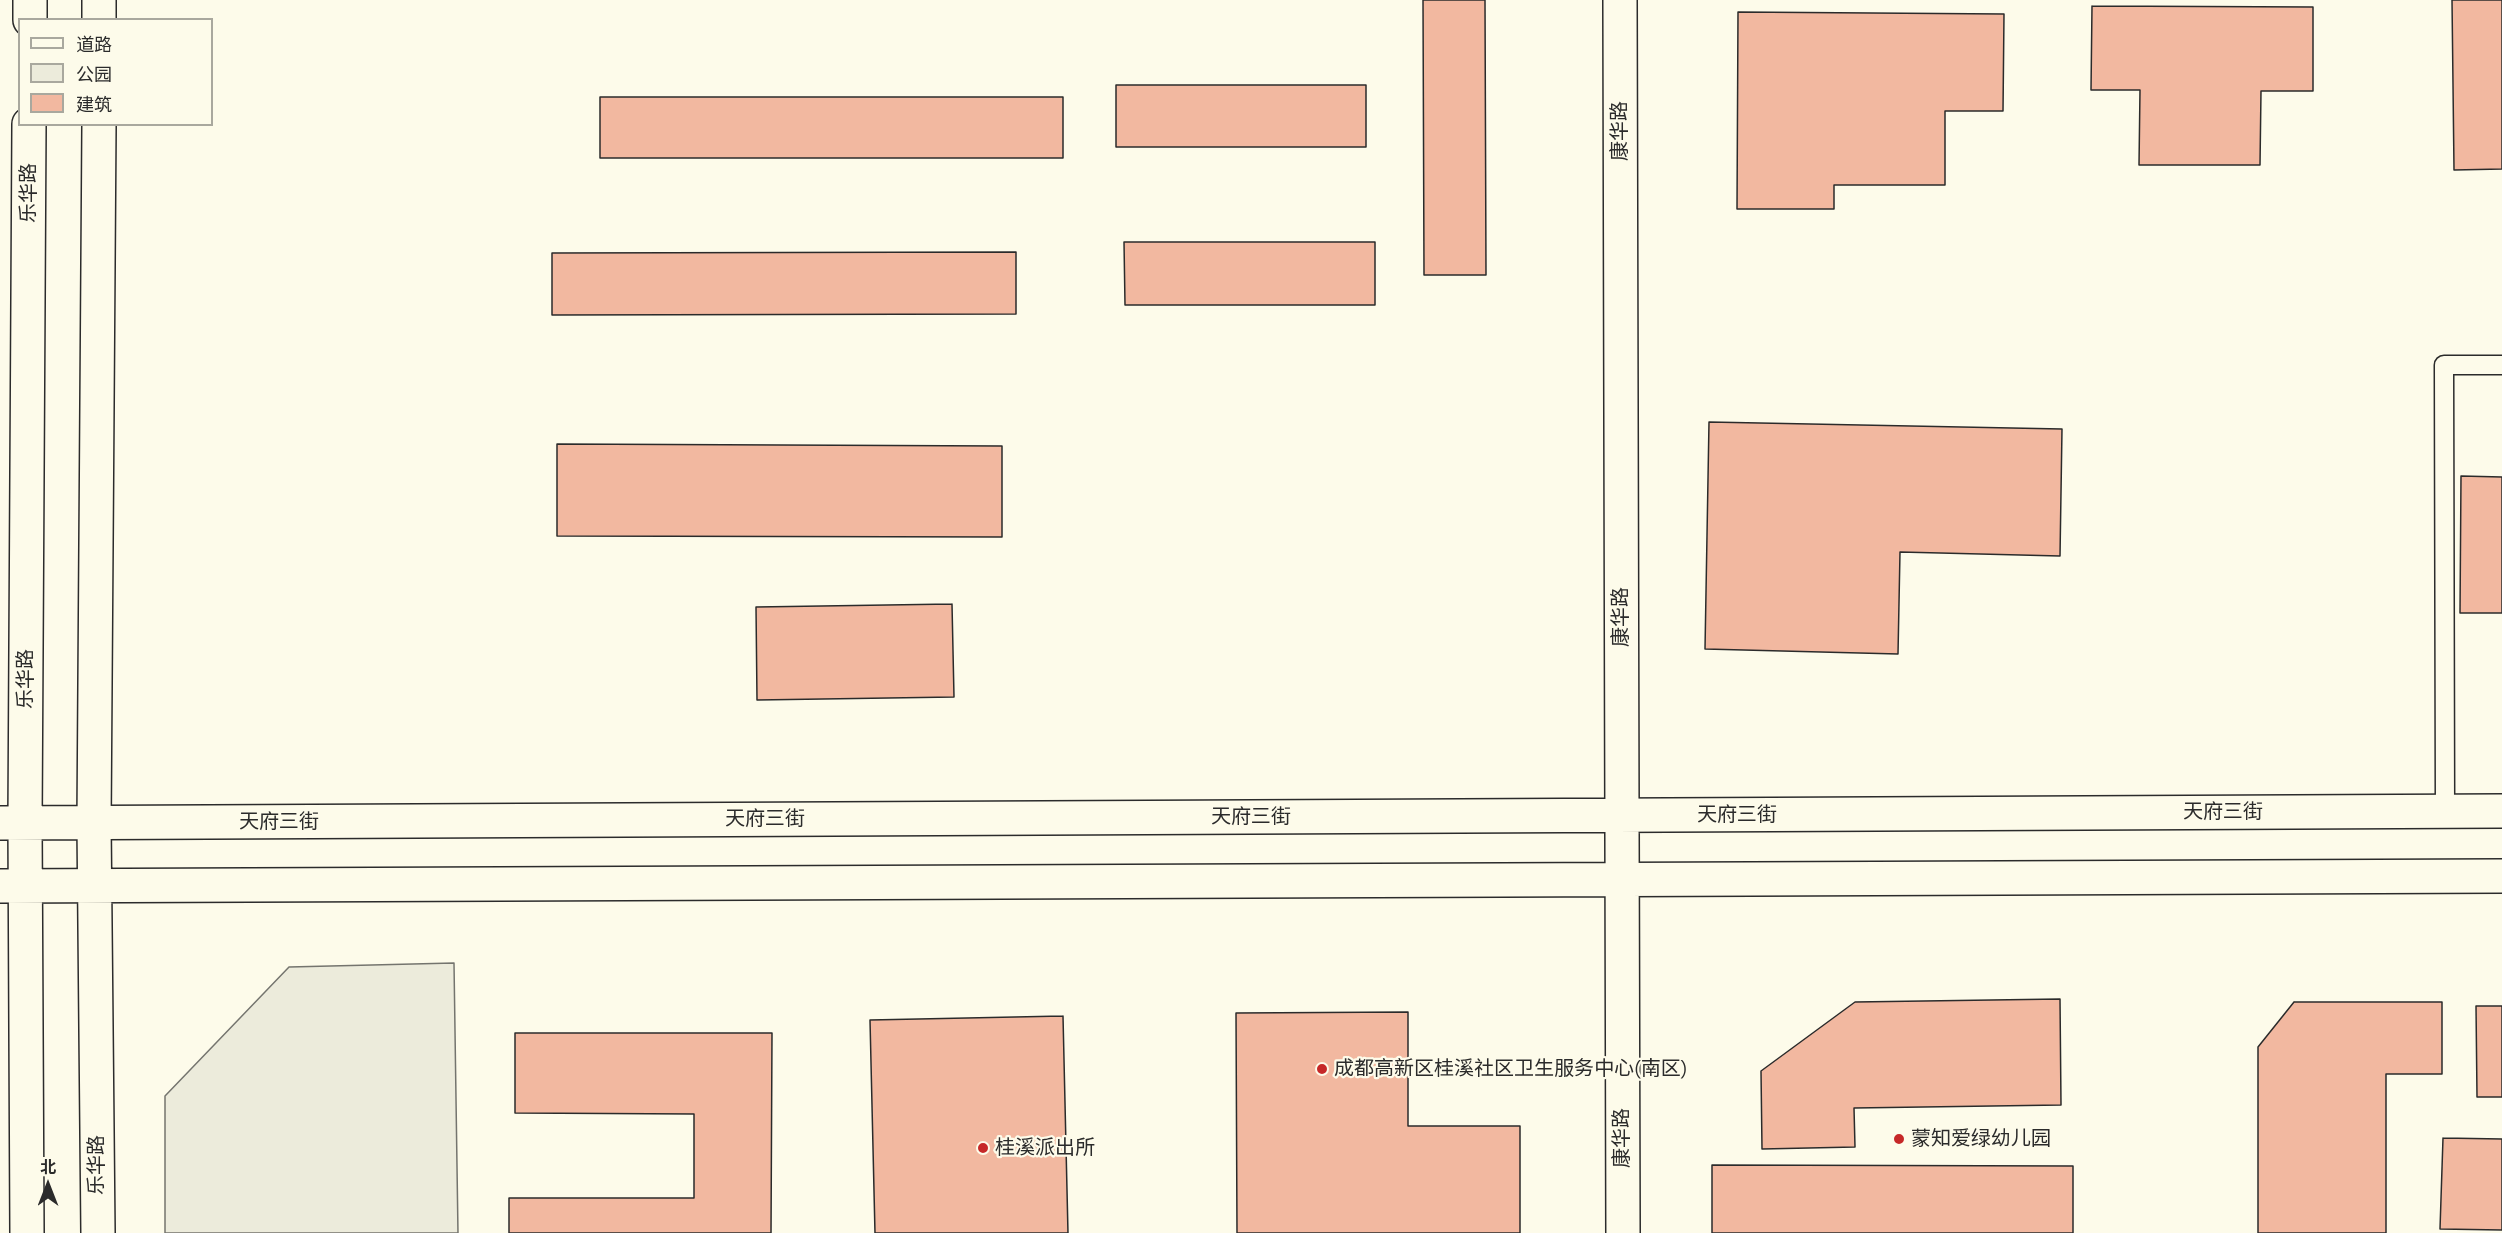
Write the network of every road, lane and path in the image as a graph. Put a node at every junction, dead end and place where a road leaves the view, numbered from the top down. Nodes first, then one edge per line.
1 (30, 0) edge
2 (99, 0) edge
3 (1620, 0) edge
4 (30, 18) edge
5 (99, 18) edge
6 (29, 126) edge
7 (99, 126) edge
8 (2502, 365) edge
9 (2445, 811) junction
10 (2502, 811) edge
11 (1622, 815) junction
12 (12, 823) edge
13 (94, 823) junction
14 (2502, 876) edge
15 (1622, 880) junction
16 (95, 885) junction
17 (13, 886) edge
18 (27, 1233) edge
19 (98, 1233) edge
20 (1623, 1233) edge

1 - 4 street
2 - 5 street
3 - 11 street, 康华路
6 - 12 street, 乐华路
7 - 13 street, 乐华路
8 - 9 lane
9 - 10 street, 天府三街
9 - 11 street, 天府三街
11 - 13 street, 天府三街
11 - 15 street, 康华路
12 - 13 street, 天府三街
12 - 17 street, 乐华路
13 - 16 street, 乐华路
14 - 15 street
15 - 16 street
15 - 20 street, 康华路
16 - 17 street
16 - 19 street, 乐华路
17 - 18 street, 乐华路

